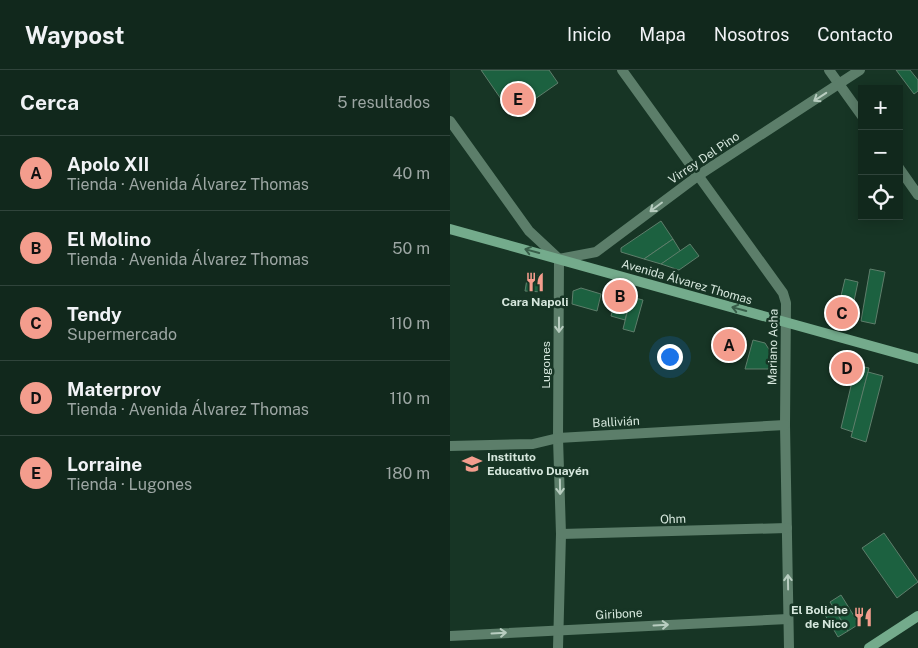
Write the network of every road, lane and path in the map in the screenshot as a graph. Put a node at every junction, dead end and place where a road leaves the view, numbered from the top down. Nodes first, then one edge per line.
1 (622, 70) edge
2 (829, 70) edge
3 (860, 70) edge
4 (839, 84) junction
5 (858, 110) edge
6 (450, 121) edge
7 (903, 174) edge
8 (699, 175) junction
9 (918, 195) edge
10 (450, 229) edge
11 (559, 259) junction
12 (786, 322) junction
13 (918, 359) edge
14 (785, 425) junction
15 (558, 438) junction
16 (450, 446) edge
17 (786, 528) junction
18 (561, 534) junction
19 (918, 616) edge
20 (788, 619) junction
21 (558, 630) junction
22 (450, 636) edge
23 (558, 648) edge
24 (789, 648) edge
25 (870, 648) edge

1 - 8 street, Mariano Acha
2 - 4 street
3 - 4 street, Virrey Del Pino
4 - 5 street
4 -> 8 street, Virrey Del Pino
6 - 11 street
7 - 9 street
8 -> 11 street, Virrey Del Pino
8 - 12 street, Mariano Acha
11 -> 10 main road, Avenida Álvarez Thomas
12 -> 11 main road, Avenida Álvarez Thomas
11 -> 15 street, Lugones
12 - 13 main road, Avenida Álvarez Thomas
12 - 14 street, Mariano Acha
14 - 15 street, Ballivián
14 - 17 street, Mariano Acha
15 - 16 street, Ballivián
15 -> 18 street, Lugones
17 - 18 street, Ohm
20 -> 17 street, Mariano Acha
18 - 21 street, Lugones
19 - 25 main road
21 -> 20 street, Giribone
20 - 24 street, Mariano Acha
22 -> 21 street, Giribone
21 - 23 street, Lugones

